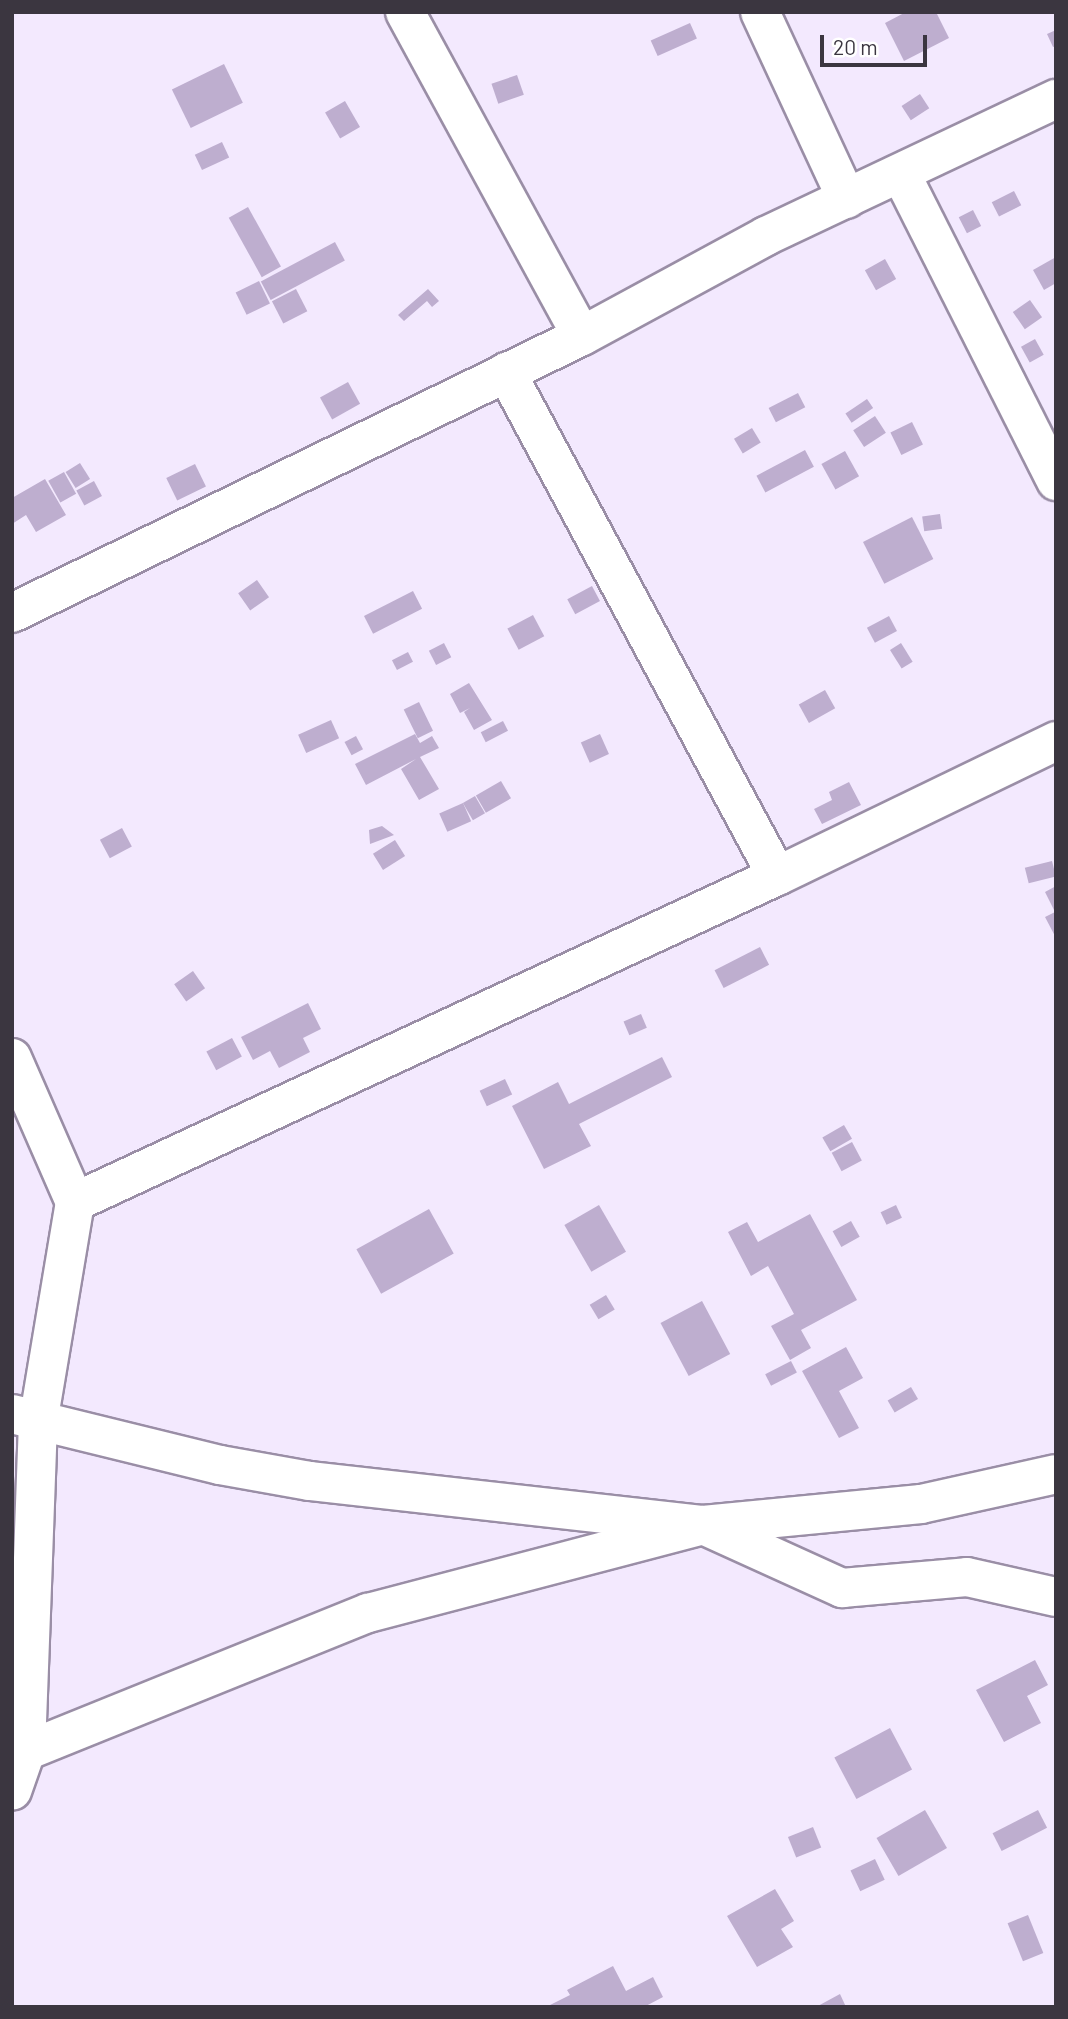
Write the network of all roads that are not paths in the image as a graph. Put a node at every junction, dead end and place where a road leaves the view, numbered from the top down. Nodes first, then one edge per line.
1 (405, 12) edge
2 (760, 12) edge
3 (1056, 99) edge
4 (901, 174) junction
5 (847, 199) junction
6 (582, 336) junction
7 (506, 372) junction
8 (1056, 481) edge
9 (12, 613) edge
10 (1056, 741) edge
11 (777, 876) junction
12 (12, 1058) edge
13 (75, 1202) junction
14 (25, 1418) edge
15 (1056, 1474) edge
16 (703, 1525) junction
17 (1056, 1597) edge
18 (26, 1751) junction
19 (12, 1791) edge

1 - 6 street
2 - 5 street
3 - 4 street
4 - 5 street
4 - 8 street
5 - 6 street
6 - 7 street
7 - 9 street
7 - 11 street
10 - 11 street
11 - 13 street
12 - 13 street
13 - 14 street
14 - 16 street
14 - 18 street
15 - 16 street
16 - 17 street
16 - 18 street
18 - 19 street

